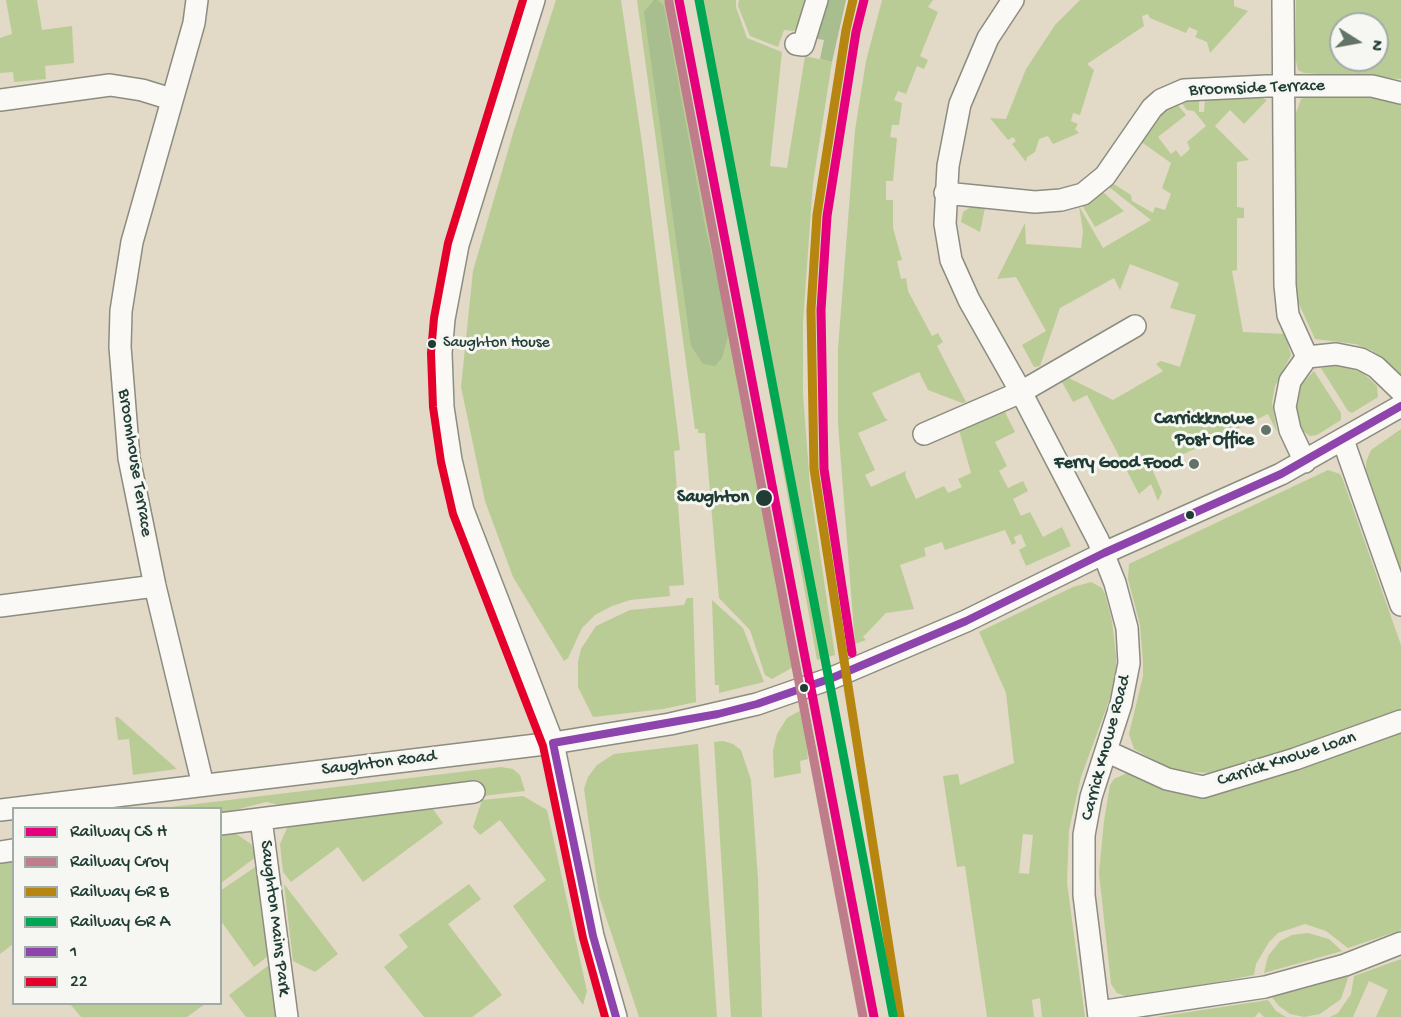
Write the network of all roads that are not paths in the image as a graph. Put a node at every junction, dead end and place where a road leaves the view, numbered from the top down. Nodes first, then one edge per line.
1 (197, 0) edge
2 (534, 0) edge
3 (817, 0) edge
4 (1013, 0) edge
5 (1284, 0) edge
6 (803, 45) dead end
7 (1284, 86) junction
8 (1401, 93) edge
9 (0, 99) edge
10 (171, 99) junction
11 (945, 193) junction
12 (1135, 326) dead end
13 (1307, 357) junction
14 (1401, 391) edge
15 (1021, 392) junction
16 (1401, 406) edge
17 (924, 434) dead end
18 (1343, 440) junction
19 (1305, 462) junction
20 (1104, 553) junction
21 (155, 586) junction
22 (1401, 605) edge
23 (0, 606) edge
24 (1401, 721) edge
25 (553, 743) junction
26 (1106, 751) junction
27 (203, 785) junction
28 (474, 792) dead end
29 (24, 807) edge
30 (261, 819) junction
31 (222, 824) edge
32 (1401, 943) edge
33 (1099, 1015) edge
34 (286, 1017) edge
35 (616, 1017) edge

1 - 10 street, Broomhouse Terrace
2 - 25 street
3 - 6 street
4 - 11 street, Carrick Knowe Road
5 - 7 street
7 - 8 street, Broomside Terrace
7 - 11 street, Broomside Terrace
7 - 13 street
9 - 10 street
10 - 21 street, Broomhouse Terrace
11 - 15 street, Carrick Knowe Road
12 - 15 street
13 - 14 street
13 - 19 street
15 - 17 street
15 - 20 street, Carrick Knowe Road
16 - 18 street, Saughton Road
18 - 19 street, Saughton Road
18 - 22 street
19 - 20 street, Saughton Road
20 - 25 street, Saughton Road
20 - 26 street, Carrick Knowe Road
21 - 23 street
21 - 27 street, Broomhouse Terrace
24 - 26 street, Carrick Knowe Loan
25 - 27 street, Saughton Road
25 - 35 street
26 - 33 street, Carrick Knowe Road
27 - 29 street, Saughton Road
28 - 30 street
30 - 31 street
30 - 34 street, Saughton Mains Park
32 - 33 street

